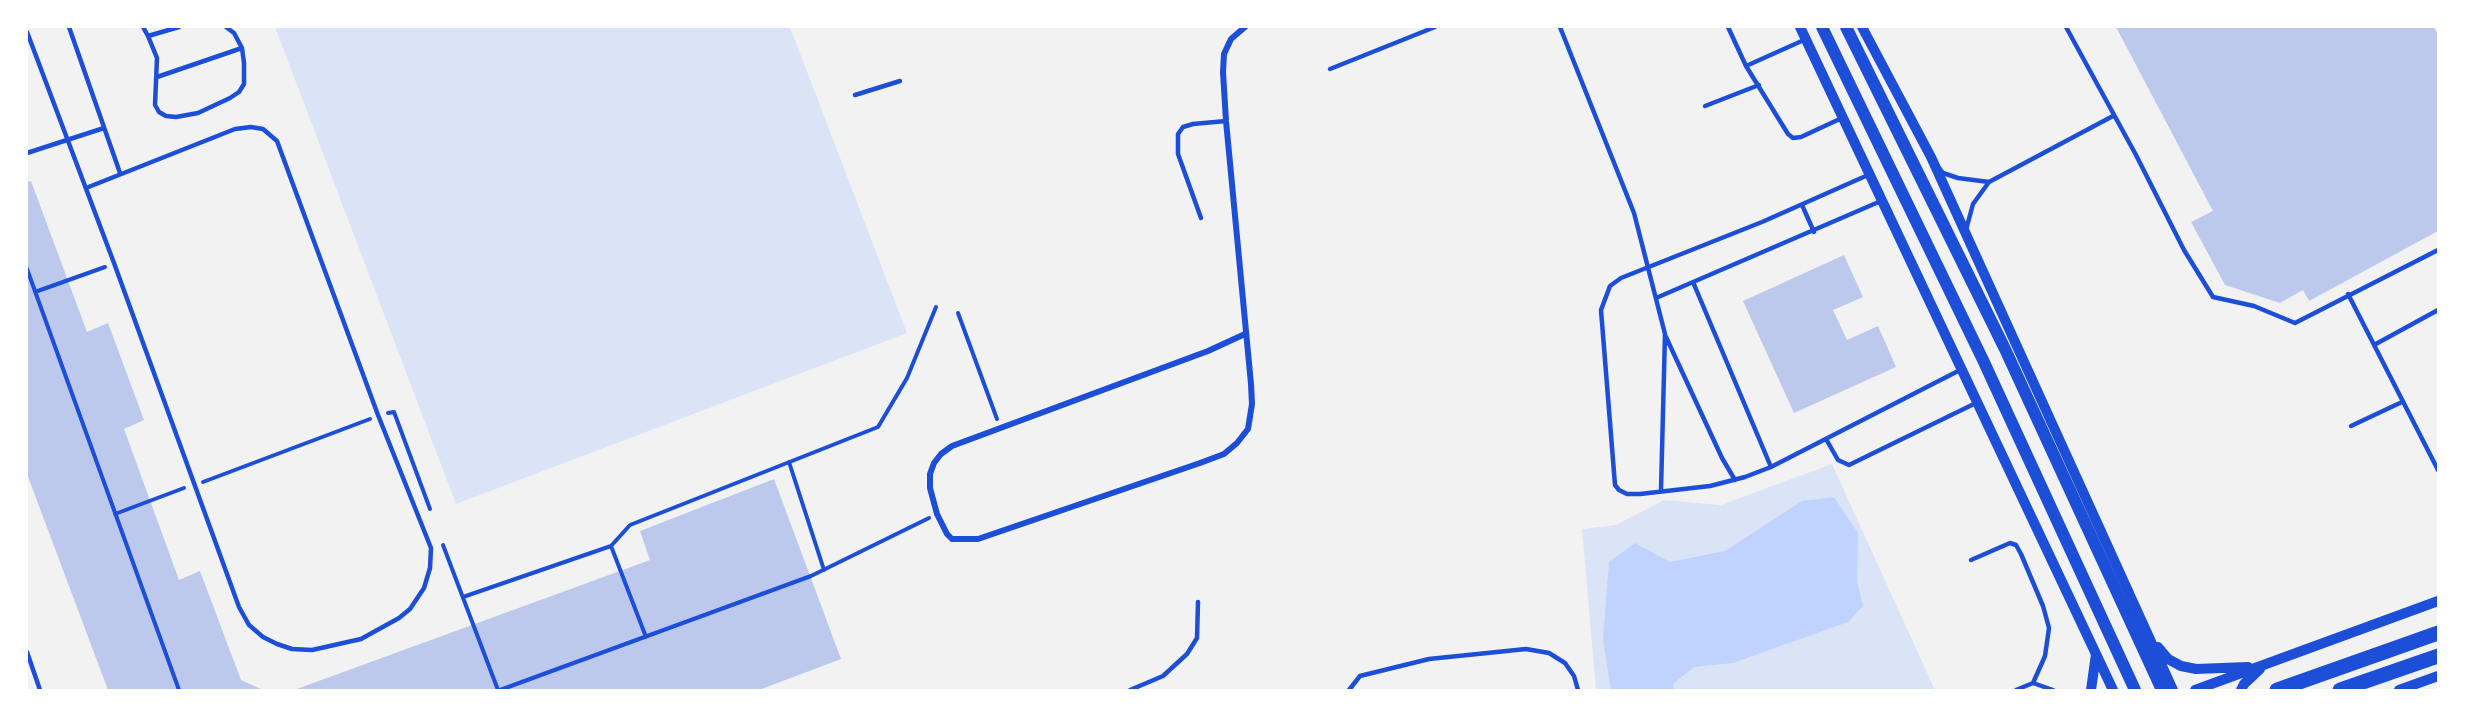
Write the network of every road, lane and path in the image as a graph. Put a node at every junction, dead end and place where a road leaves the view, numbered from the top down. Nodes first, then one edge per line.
1 (69, 27) edge
2 (143, 27) edge
3 (179, 27) edge
4 (226, 27) edge
5 (1245, 27) edge
6 (1435, 27) edge
7 (1560, 27) edge
8 (1728, 27) edge
9 (1800, 27) edge
10 (1822, 27) edge
11 (1863, 27) edge
12 (2066, 27) edge
13 (27, 32) edge
14 (1848, 32) edge
15 (148, 36) junction
16 (1806, 39) junction
17 (242, 48) junction
18 (1746, 66) junction
19 (1330, 69) dead end
20 (157, 77) junction
21 (900, 81) dead end
22 (1759, 85) junction
23 (855, 95) dead end
24 (1705, 106) dead end
25 (2113, 116) junction
26 (1842, 118) junction
27 (1226, 122) junction
28 (104, 128) junction
29 (67, 141) junction
30 (27, 153) edge
31 (1931, 158) junction
32 (120, 173) junction
33 (1869, 175) junction
34 (1989, 182) junction
35 (86, 188) junction
36 (1881, 201) junction
37 (1802, 205) junction
38 (1201, 218) dead end
39 (1814, 232) junction
40 (1966, 232) junction
41 (2438, 250) edge
42 (114, 263) junction
43 (1648, 266) junction
44 (27, 269) edge
45 (1693, 282) junction
46 (35, 292) junction
47 (2348, 294) junction
48 (1656, 298) junction
49 (936, 307) dead end
50 (2438, 310) edge
51 (958, 313) dead end
52 (1245, 334) junction
53 (1665, 334) junction
54 (2374, 345) junction
55 (1962, 369) junction
56 (1978, 402) junction
57 (2402, 402) junction
58 (378, 415) junction
59 (2351, 426) dead end
60 (1000, 427) junction
61 (1826, 439) junction
62 (789, 462) junction
63 (1771, 467) junction
64 (2438, 470) edge
65 (1735, 480) junction
66 (194, 485) junction
67 (1661, 490) junction
68 (430, 510) dead end
69 (115, 514) junction
70 (937, 514) junction
71 (442, 543) dead end
72 (611, 546) junction
73 (1971, 560) dead end
74 (824, 570) junction
75 (463, 597) junction
76 (2436, 600) edge
77 (1198, 602) dead end
78 (2438, 633) edge
79 (2148, 635) junction
80 (646, 637) junction
81 (27, 652) edge
82 (2096, 654) junction
83 (2438, 656) edge
84 (2261, 666) junction
85 (2438, 676) edge
86 (2033, 683) junction
87 (40, 690) edge
88 (179, 690) edge
89 (499, 690) edge
90 (1130, 690) edge
91 (1349, 690) edge
92 (1578, 690) edge
93 (2016, 690) edge
94 (2053, 690) edge
95 (2091, 690) edge
96 (2113, 690) edge
97 (2135, 690) edge
98 (2162, 690) edge
99 (2174, 690) edge
100 (2195, 690) edge
101 (2241, 690) edge
102 (2277, 690) edge
103 (2340, 690) edge
104 (2399, 690) edge

1 - 28 lane
2 - 15 lane
3 - 15 lane
4 - 17 lane
5 - 27 street
6 - 19 lane
7 - 43 lane
8 - 18 lane
9 - 16 street
10 - 97 main road
11 - 31 street
12 - 25 lane
13 - 29 lane
14 - 98 main road
15 - 20 lane
16 - 18 lane
16 - 26 street
17 - 20 lane
17 - 20 lane
18 - 22 lane
21 - 23 lane
22 - 24 lane
22 - 26 lane
25 - 34 lane
25 - 47 lane
26 - 33 street
27 - 38 lane
27 - 52 street
28 - 29 lane
28 - 32 lane
29 - 30 lane
29 - 35 lane
31 - 34 lane
31 - 40 street
32 - 35 lane
32 - 58 lane
33 - 36 street
33 - 37 lane
34 - 40 lane
35 - 42 lane
36 - 39 lane
36 - 55 street
37 - 39 lane
37 - 43 lane
39 - 45 lane
40 - 79 street
41 - 47 lane
42 - 46 path
42 - 66 lane
43 - 48 lane
43 - 67 lane
44 - 46 path
45 - 48 lane
45 - 63 lane
46 - 69 path
47 - 54 lane
48 - 53 lane
49 - 62 path
50 - 54 lane
51 - 60 path
52 - 60 street
52 - 70 street
53 - 65 lane
53 - 67 lane
54 - 57 lane
55 - 56 street
55 - 61 lane
56 - 61 lane
56 - 82 street
57 - 59 lane
57 - 64 lane
58 - 66 path
58 - 66 lane
58 - 68 path
60 - 70 street
61 - 63 lane
62 - 72 path
62 - 74 path
63 - 65 lane
65 - 67 lane
66 - 69 path
69 - 88 path
70 - 74 path
71 - 75 path
72 - 75 path
72 - 80 path
73 - 86 lane
74 - 80 path
75 - 89 path
76 - 84 street
77 - 90 lane
78 - 102 highway
79 - 84 street
79 - 99 street
80 - 89 path
81 - 87 lane
82 - 95 street
82 - 96 street
83 - 103 highway
84 - 100 street
84 - 101 street
85 - 104 street
86 - 93 lane
86 - 94 lane
91 - 92 lane

